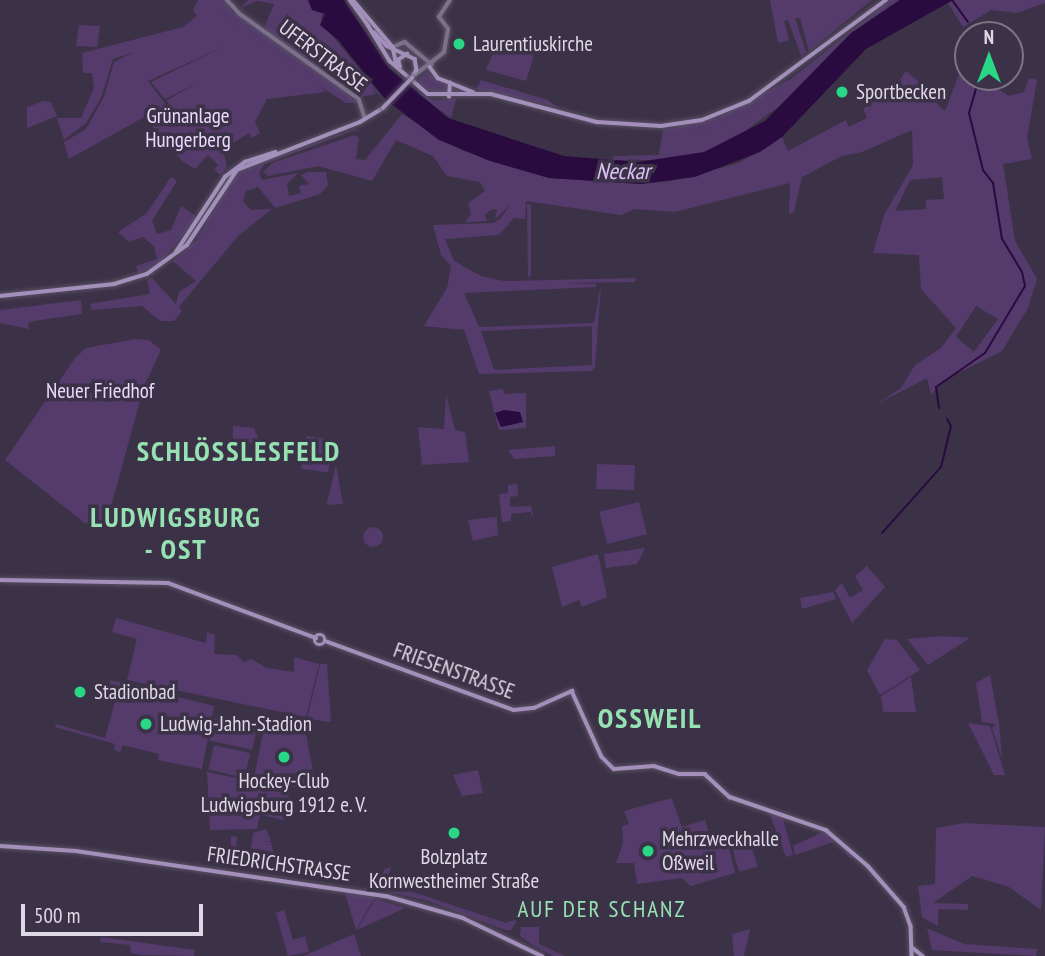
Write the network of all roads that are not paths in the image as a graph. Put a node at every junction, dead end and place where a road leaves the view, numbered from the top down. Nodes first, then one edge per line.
1 (227, 0) edge
2 (352, 0) edge
3 (450, 0) edge
4 (886, 0) edge
5 (368, 25) junction
6 (393, 47) junction
7 (407, 54) junction
8 (431, 66) junction
9 (403, 74) junction
10 (415, 75) junction
11 (450, 83) junction
12 (475, 93) junction
13 (449, 97) junction
14 (365, 112) junction
15 (373, 115) junction
16 (365, 120) junction
17 (0, 296) edge
18 (0, 580) edge
19 (0, 846) edge
20 (912, 947) junction
21 (542, 956) edge
22 (912, 956) edge
23 (923, 956) edge

1 - 14 street, UFERSTRASSE
2 - 5 main road
2 - 6 main road
3 - 8 street
4 - 12 main road
5 - 6 main road
5 - 9 main road
6 - 7 main road
6 - 8 street
6 - 9 main road
7 - 9 main road
7 - 10 main road
8 - 10 street
8 - 11 main road
9 - 13 main road
10 - 15 main road, bridge
11 - 12 main road
11 - 13 main road
12 - 13 main road
14 - 15 street, UFERSTRASSE
14 - 16 street, UFERSTRASSE
15 - 16 main road
16 - 17 main road
18 - 20 main road, FRIESENSTRASSE
19 - 21 main road, FRIEDRICHSTRASSE
20 - 22 main road
20 - 23 main road

